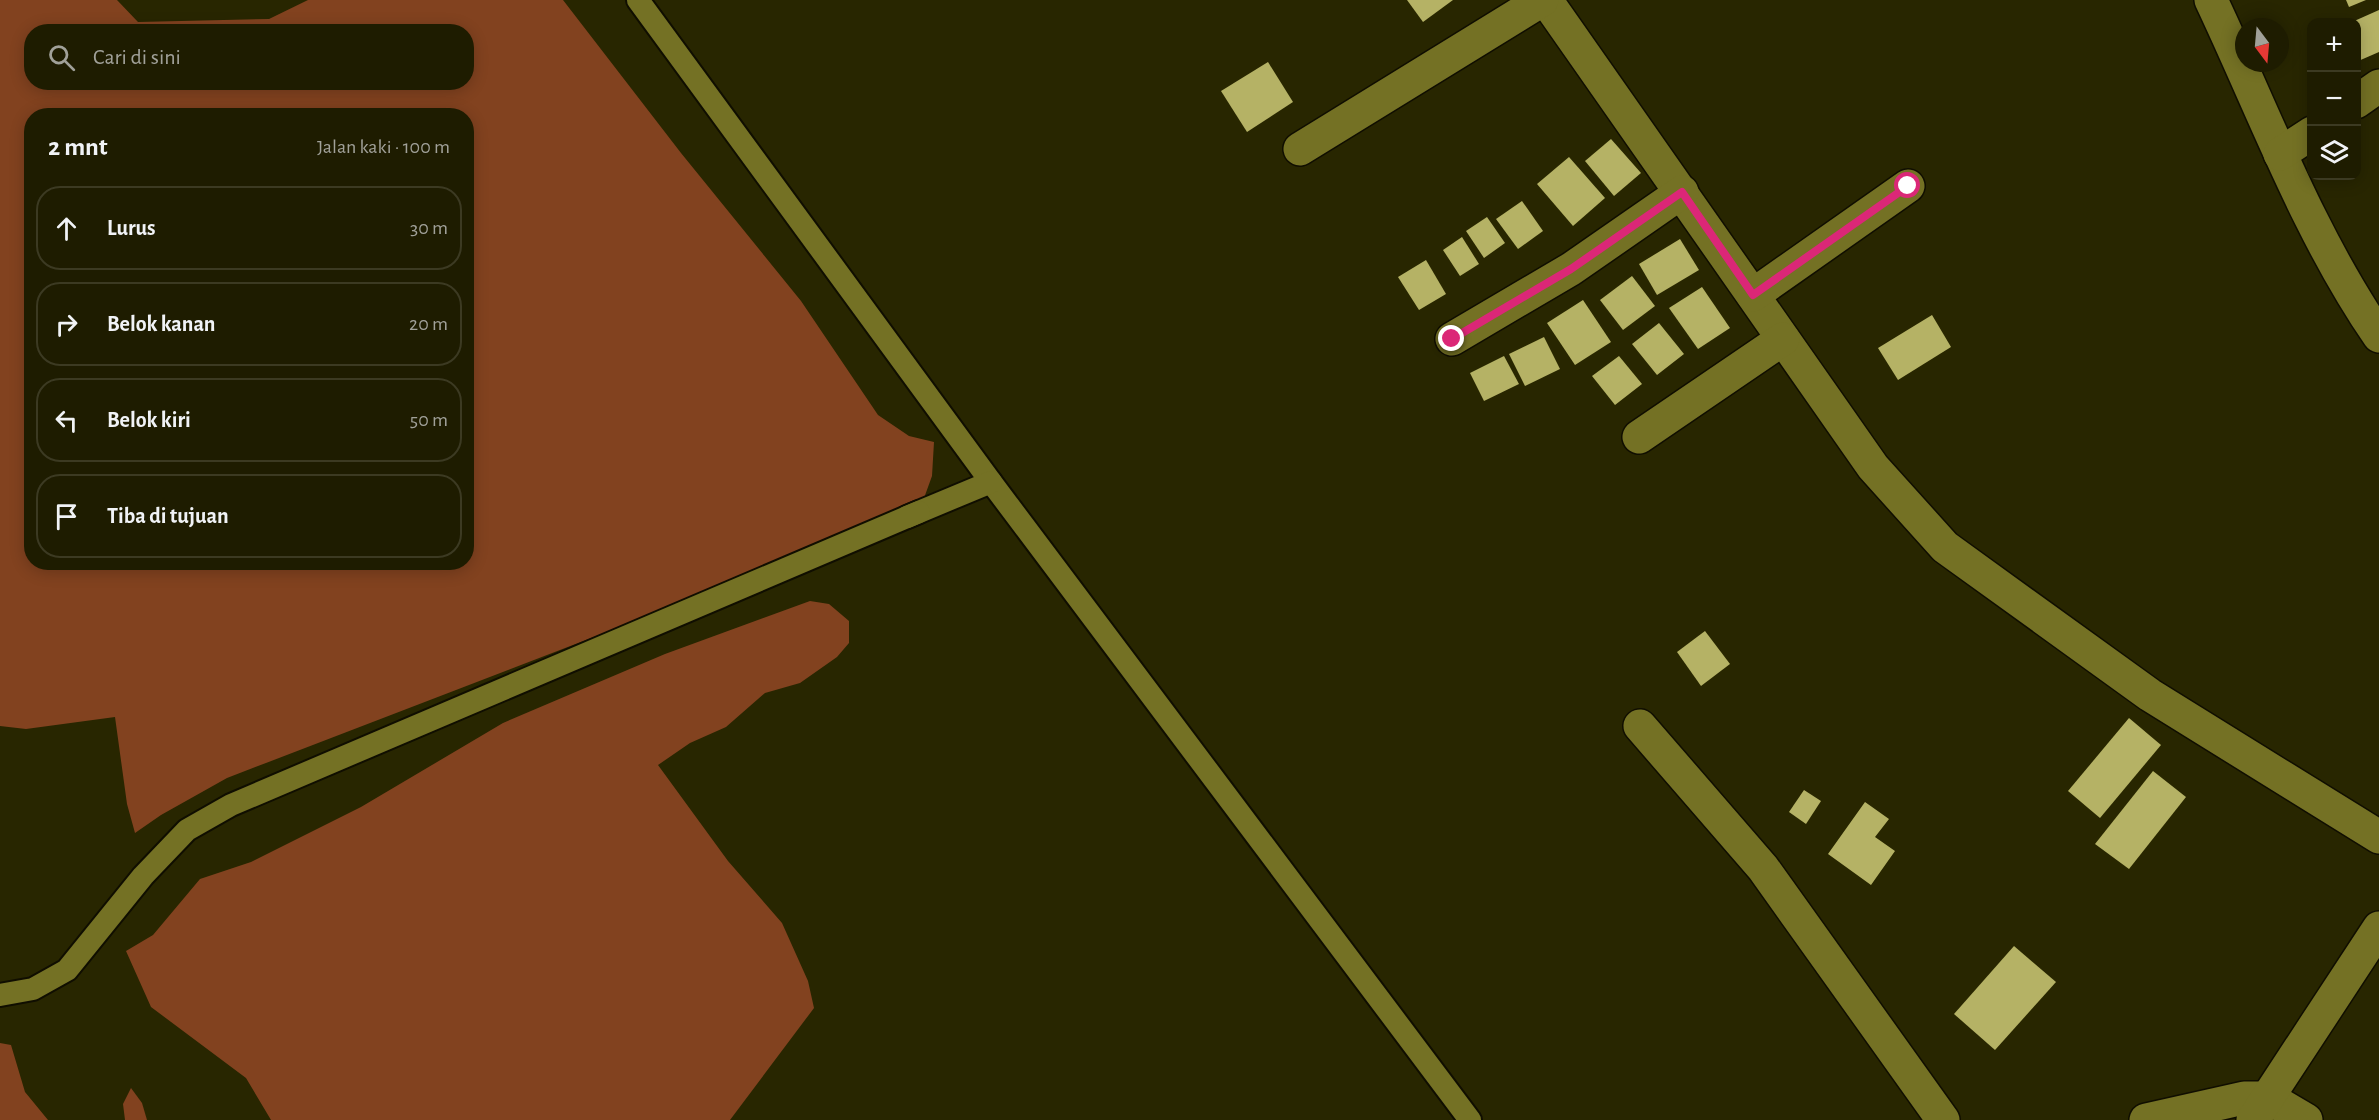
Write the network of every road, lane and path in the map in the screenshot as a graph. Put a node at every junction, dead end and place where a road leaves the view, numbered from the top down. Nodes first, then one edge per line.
1 (638, 0) edge
2 (1544, 0) edge
3 (2211, 0) edge
4 (2379, 86) edge
5 (2361, 99) edge
6 (2307, 136) edge
7 (1300, 149) dead end
8 (2280, 154) junction
9 (1908, 186) dead end
10 (1682, 192) junction
11 (1753, 295) junction
12 (2379, 336) edge
13 (1452, 339) dead end
14 (1783, 339) junction
15 (1640, 437) dead end
16 (991, 482) junction
17 (919, 512) junction
18 (1640, 726) dead end
19 (311, 768) dead end
20 (2379, 837) edge
21 (2379, 928) edge
22 (0, 995) edge
23 (2261, 1109) edge
24 (1470, 1120) edge
25 (1943, 1120) edge
26 (2146, 1120) edge
27 (2306, 1120) edge

1 - 16 lane
2 - 7 street
2 - 10 street
3 - 8 street
4 - 5 street
6 - 8 street
8 - 12 street
9 - 11 street
10 - 11 street
10 - 13 street
11 - 14 street
14 - 15 street
14 - 20 street
16 - 17 lane
16 - 24 lane
17 - 19 lane
17 - 22 lane
18 - 25 street
21 - 23 street
23 - 26 street
23 - 27 street

